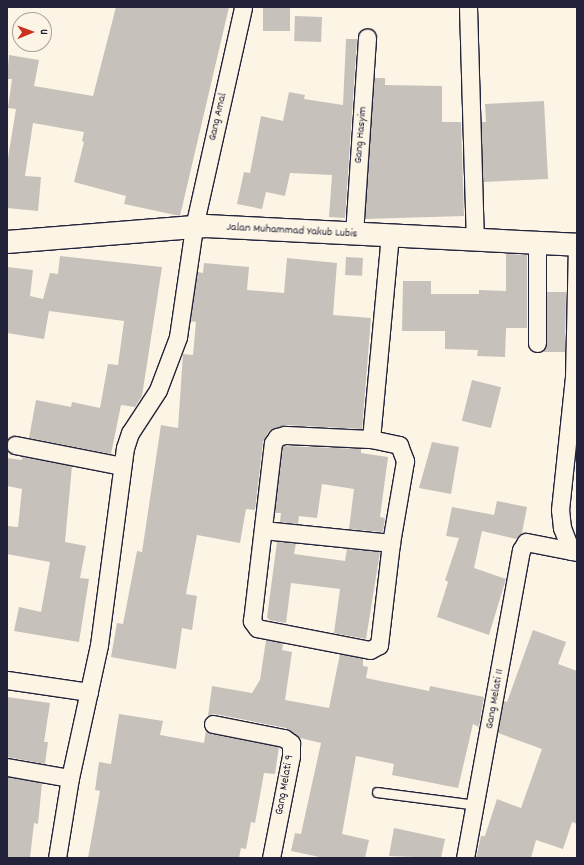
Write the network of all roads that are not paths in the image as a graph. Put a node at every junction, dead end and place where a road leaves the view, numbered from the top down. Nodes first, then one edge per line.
1 (243, 7) edge
2 (468, 7) edge
3 (368, 36) dead end
4 (194, 227) junction
5 (354, 234) junction
6 (390, 236) junction
7 (475, 240) junction
8 (7, 242) edge
9 (537, 242) junction
10 (577, 245) edge
11 (537, 343) dead end
12 (371, 439) junction
13 (15, 445) dead end
14 (122, 466) junction
15 (263, 530) junction
16 (391, 543) junction
17 (574, 551) edge
18 (7, 680) edge
19 (89, 692) junction
20 (213, 724) dead end
21 (7, 767) edge
22 (70, 778) junction
23 (377, 792) dead end
24 (477, 805) junction
25 (57, 858) edge
26 (271, 858) edge
27 (465, 858) edge

1 - 4 street, Gang Amal
2 - 7 street
3 - 5 street, Gang Hasyim
4 - 5 main road, Jalan Muhammad Yakub Lubis
4 - 8 main road, Jalan Muhammad Yakub Lubis
4 - 14 street, Gang Amal
5 - 6 main road, Jalan Muhammad Yakub Lubis
6 - 7 main road, Jalan Muhammad Yakub Lubis
6 - 12 street
7 - 9 main road, Jalan Muhammad Yakub Lubis
9 - 10 main road, Jalan Muhammad Yakub Lubis
9 - 11 street
10 - 17 street
12 - 15 street
12 - 16 street
13 - 14 street
14 - 19 street, Gang Amal
15 - 16 street
15 - 16 street
17 - 24 street, Gang Melati 11
18 - 19 street
19 - 22 street, Gang Amal
20 - 26 street, Gang Melati 9
21 - 22 street
22 - 25 street, Gang Amal
23 - 24 lane
24 - 27 street, Gang Melati 11

